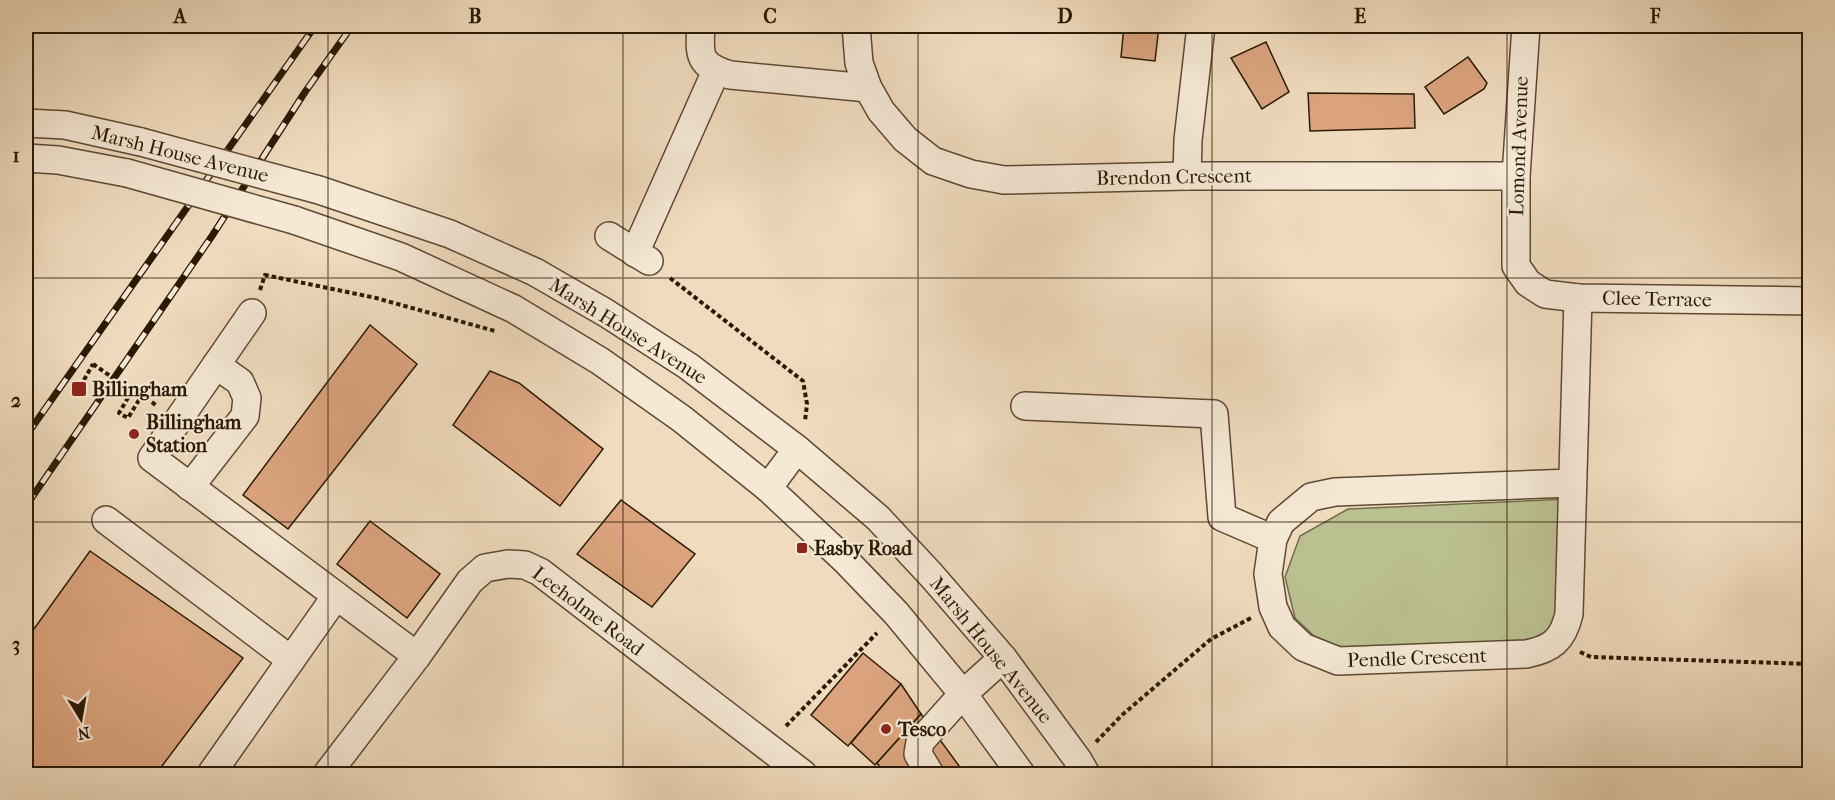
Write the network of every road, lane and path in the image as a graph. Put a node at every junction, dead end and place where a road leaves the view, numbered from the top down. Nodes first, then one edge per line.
1 (701, 26) edge
2 (856, 26) edge
3 (1201, 26) edge
4 (1526, 26) edge
5 (716, 71) junction
6 (867, 88) junction
7 (26, 123) edge
8 (26, 158) edge
9 (1187, 176) junction
10 (1516, 176) junction
11 (609, 236) dead end
12 (643, 258) junction
13 (1516, 266) joint
14 (265, 275) dead end
15 (1578, 298) junction
16 (1809, 301) edge
17 (252, 313) dead end
18 (493, 332) dead end
19 (216, 365) junction
20 (84, 380) dead end
21 (142, 395) dead end
22 (1025, 406) dead end
23 (797, 449) junction
24 (1572, 483) junction
25 (190, 487) junction
26 (768, 488) junction
27 (106, 520) dead end
28 (1273, 539) junction
29 (336, 596) junction
30 (1273, 607) junction
31 (896, 613) junction
32 (1555, 641) junction
33 (417, 656) junction
34 (1003, 658) junction
35 (291, 660) junction
36 (1809, 664) edge
37 (963, 694) junction
38 (767, 746) junction
39 (1082, 767) edge
40 (211, 774) edge
41 (327, 774) edge
42 (803, 774) edge
43 (930, 774) edge
44 (1021, 774) edge

1 - 5 street
2 - 6 street, Brendon Crescent
3 - 9 street
4 - 10 street, Lomond Avenue
5 - 6 street
5 - 12 street
6 - 9 street, Brendon Crescent
7 - 23 street, Marsh House Avenue, bridge
8 - 26 street, Marsh House Avenue, bridge
9 - 10 street, Brendon Crescent
10 - 13 street, Lomond Avenue
11 - 12 street
12 - 23 path
13 - 15 street, Clee Terrace
14 - 18 path
15 - 16 street, Clee Terrace
15 - 24 street
17 - 19 street
19 - 25 street
19 - 25 street
20 - 21 path, bridge
22 - 28 street
23 - 26 street
23 - 34 street, Marsh House Avenue
24 - 28 street, Pendle Crescent
24 - 32 street
25 - 29 street
26 - 31 street, Marsh House Avenue
27 - 35 street
28 - 30 street, Pendle Crescent
29 - 33 street
29 - 35 street
30 - 32 street, Pendle Crescent
30 - 39 path
31 - 37 street, Marsh House Avenue
31 - 38 path
32 - 36 path
33 - 38 street, Leeholme Road
33 - 41 street, Leeholme Road
34 - 37 street
34 - 39 street, Marsh House Avenue
35 - 40 street
37 - 43 street
37 - 44 street, Marsh House Avenue
38 - 42 street, Leeholme Road

